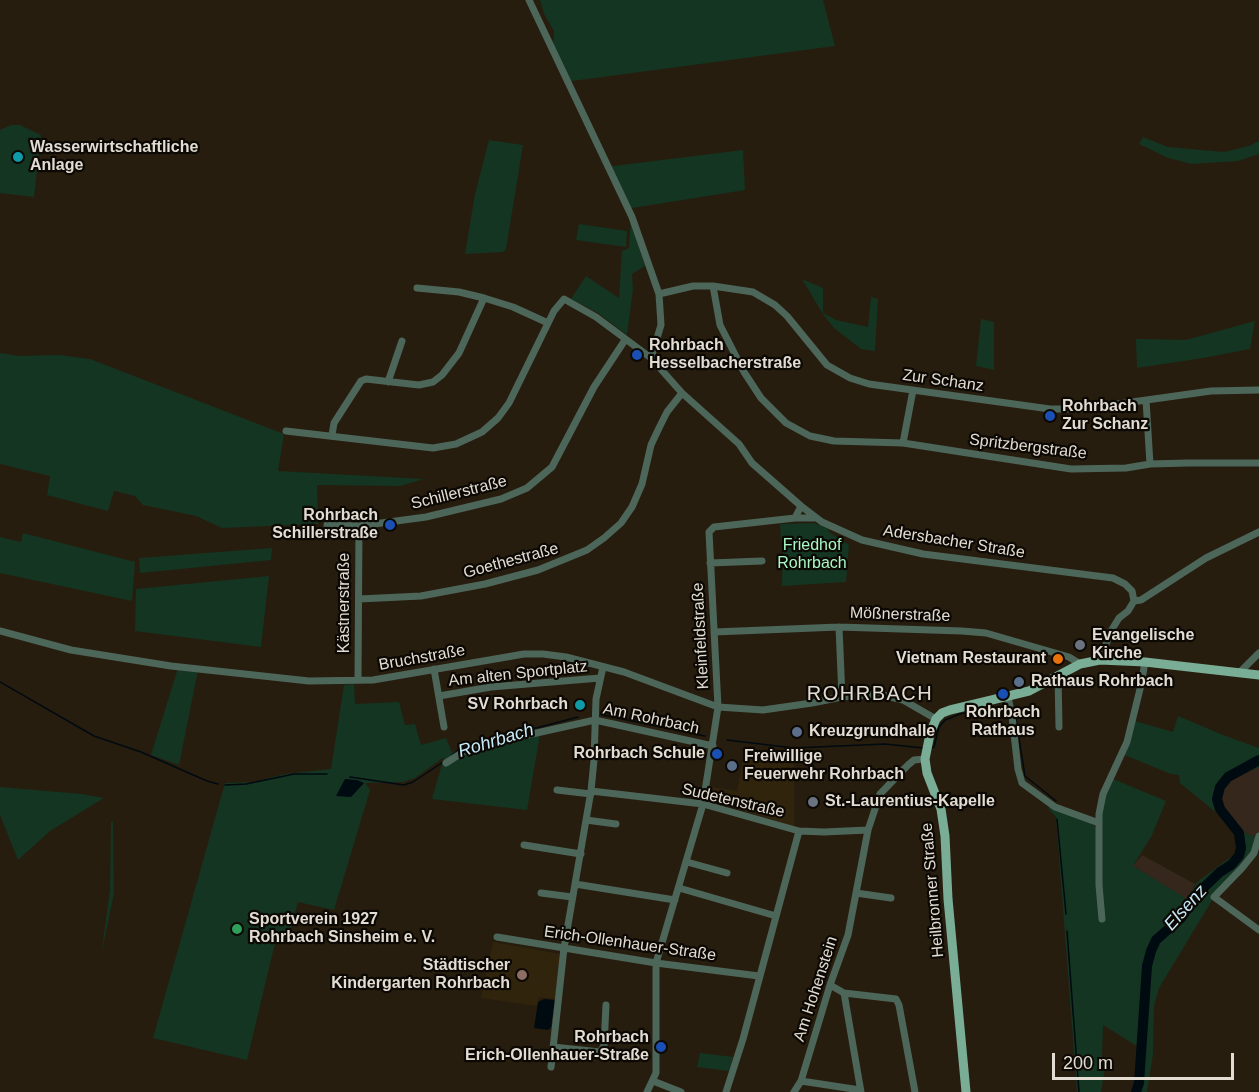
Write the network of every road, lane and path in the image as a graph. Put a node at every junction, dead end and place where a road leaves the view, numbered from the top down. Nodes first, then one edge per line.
1 (529, 0) edge
2 (713, 286) junction
3 (417, 288) dead end
4 (659, 294) junction
5 (484, 298) junction
6 (548, 323) junction
7 (625, 340) junction
8 (402, 341) dead end
9 (651, 358) junction
10 (388, 382) junction
11 (913, 390) junction
12 (1259, 390) edge
13 (682, 393) junction
14 (1146, 400) junction
15 (286, 431) dead end
16 (332, 435) junction
17 (903, 443) junction
18 (1259, 463) edge
19 (1150, 464) junction
20 (801, 506) junction
21 (795, 518) junction
22 (817, 518) junction
23 (327, 525) dead end
24 (359, 526) junction
25 (1259, 532) edge
26 (762, 561) dead end
27 (710, 563) junction
28 (359, 599) junction
29 (1134, 601) junction
30 (839, 627) junction
31 (0, 631) edge
32 (714, 632) junction
33 (1259, 653) edge
34 (1100, 660) junction
35 (1145, 662) junction
36 (1080, 664) junction
37 (603, 667) junction
38 (434, 669) junction
39 (1240, 672) junction
40 (1059, 675) junction
41 (1258, 675) edge
42 (600, 678) junction
43 (358, 680) junction
44 (439, 696) junction
45 (842, 697) junction
46 (1008, 697) junction
47 (718, 707) junction
48 (936, 719) junction
49 (595, 720) junction
50 (444, 727) dead end
51 (1059, 727) dead end
52 (713, 746) junction
53 (926, 751) junction
54 (446, 763) dead end
55 (557, 790) dead end
56 (591, 792) junction
57 (703, 804) junction
58 (586, 820) junction
59 (1099, 823) junction
60 (616, 824) dead end
61 (868, 830) junction
62 (799, 831) junction
63 (1259, 836) edge
64 (524, 845) dead end
65 (581, 854) junction
66 (687, 862) junction
67 (727, 873) dead end
68 (575, 884) junction
69 (679, 888) junction
70 (541, 893) dead end
71 (856, 893) junction
72 (573, 897) junction
73 (891, 898) dead end
74 (675, 900) junction
75 (776, 916) junction
76 (1102, 919) dead end
77 (1259, 930) edge
78 (497, 937) dead end
79 (564, 948) junction
80 (656, 963) junction
81 (759, 976) junction
82 (830, 985) junction
83 (844, 993) junction
84 (606, 1005) dead end
85 (553, 1047) junction
86 (551, 1067) dead end
87 (653, 1081) junction
88 (801, 1081) junction
89 (825, 1088) edge
90 (861, 1091) edge
91 (647, 1092) edge
92 (681, 1092) edge
93 (726, 1092) edge
94 (794, 1092) edge
95 (915, 1092) edge
96 (966, 1092) edge

1 - 4 street
2 - 4 street, Zur Schanz
2 - 11 street, Zur Schanz
2 - 17 street, Spritzbergstraße
3 - 5 street
4 - 9 street
5 - 6 street
5 - 10 street
6 - 7 street, Adersbacher Straße
6 - 16 street
7 - 9 street, Adersbacher Straße
7 - 24 street, Schillerstraße
8 - 10 street
9 - 13 street, Adersbacher Straße
10 - 16 street
11 - 14 street, Zur Schanz
11 - 17 street
12 - 14 street, Zur Schanz
13 - 20 street, Adersbacher Straße
13 - 28 street, Goethestraße
14 - 19 street
15 - 16 street
17 - 19 street, Spritzbergstraße
18 - 19 street, Spritzbergstraße
20 - 21 street
20 - 22 street, Adersbacher Straße
21 - 22 street, Kleinfeldstraße
21 - 27 street, Kleinfeldstraße
22 - 29 street, Adersbacher Straße
23 - 24 street, Schillerstraße
24 - 28 street, Kästnerstraße
25 - 29 street
26 - 27 street, Kleinfeldstraße
27 - 32 street, Kleinfeldstraße
28 - 43 street, Kästnerstraße
29 - 34 street
30 - 32 street, Mößnerstraße
30 - 36 street, Mößnerstraße
30 - 45 street
31 - 43 street, Bruchstraße
32 - 47 street, Kleinfeldstraße
33 - 39 street
34 - 35 main road
34 - 36 main road
35 - 39 main road
35 - 59 street
36 - 40 main road
37 - 38 street, Bruchstraße
37 - 42 street
37 - 47 street, Bruchstraße
38 - 43 street, Bruchstraße
38 - 44 street, Am alten Sportplatz
39 - 41 main road
40 - 46 main road
40 - 51 street
42 - 44 street, Am alten Sportplatz
42 - 49 street
44 - 50 street, Am alten Sportplatz
45 - 47 street, Bruchstraße
45 - 48 street, Bruchstraße
46 - 48 main road
46 - 59 street
47 - 52 street, Kleinfeldstraße
48 - 53 main road
49 - 52 street, Am Rohrbach
49 - 54 street, Am Rohrbach
49 - 56 street
52 - 57 street, Kleinfeldstraße
53 - 61 street, Am Hohenstein
53 - 96 main road, Heilbronner Straße
55 - 56 street, Sudetenstraße
56 - 57 street, Sudetenstraße
56 - 58 street
57 - 62 street, Sudetenstraße
57 - 66 street, Kleinfeldstraße
58 - 60 street
58 - 65 street
59 - 76 street
61 - 62 street, Sudetenstraße
61 - 71 street, Am Hohenstein
62 - 75 street
63 - 77 street
64 - 65 street
65 - 68 street
66 - 67 street
66 - 69 street, Kleinfeldstraße
68 - 72 street
68 - 74 street
69 - 74 street, Kleinfeldstraße
69 - 75 street
70 - 72 street
71 - 73 street
71 - 82 street, Am Hohenstein
72 - 79 street
74 - 80 street, Kleinfeldstraße
75 - 81 street
78 - 79 street, Erich-Ollenhauer-Straße
79 - 80 street, Erich-Ollenhauer-Straße
79 - 85 street
80 - 81 street, Erich-Ollenhauer-Straße
80 - 87 street, Kleinfeldstraße
81 - 93 street
82 - 83 street
82 - 88 street, Am Hohenstein
83 - 90 street
83 - 95 street
84 - 85 street
85 - 86 street
87 - 91 street
87 - 92 street
88 - 89 street
88 - 94 street, Am Hohenstein
89 - 90 street

